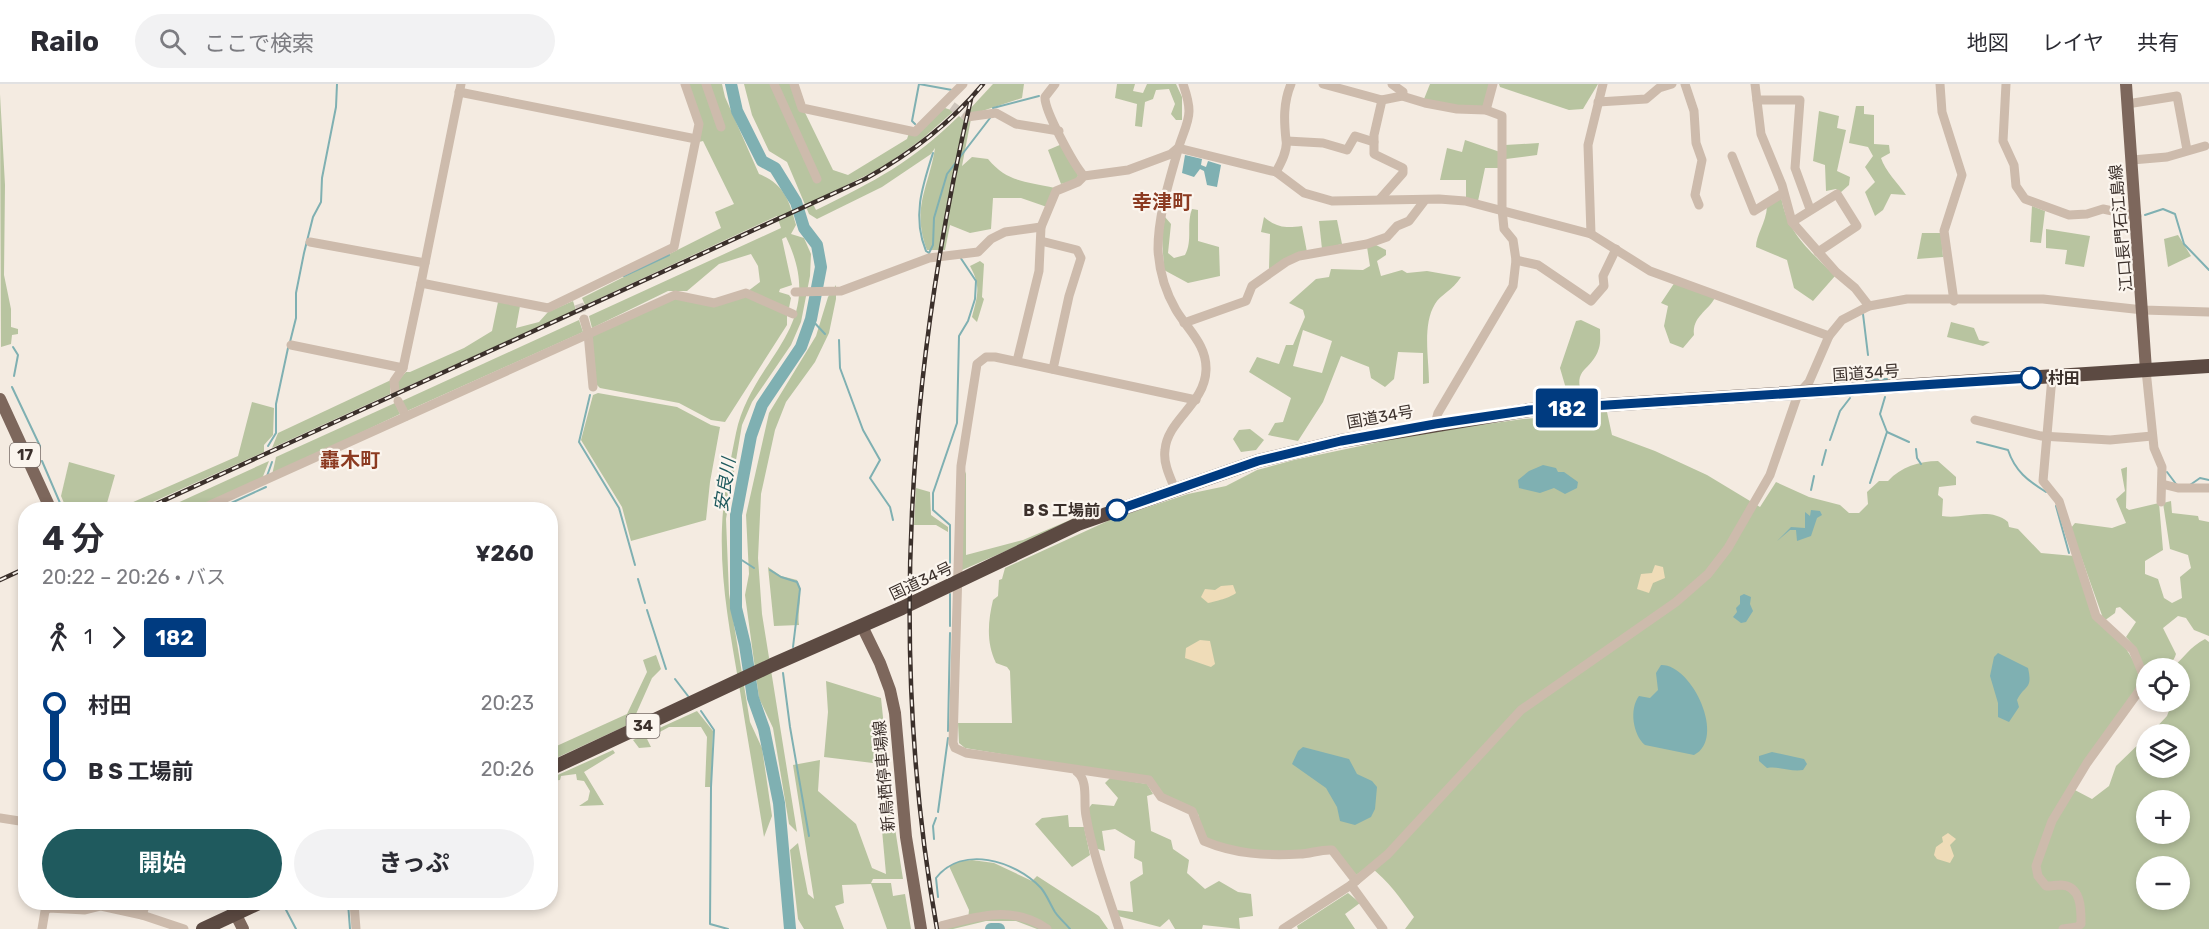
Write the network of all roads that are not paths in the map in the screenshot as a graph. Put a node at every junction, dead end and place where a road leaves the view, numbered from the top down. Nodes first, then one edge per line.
1 (686, 84) edge
2 (706, 84) edge
3 (774, 84) edge
4 (794, 84) edge
5 (963, 84) edge
6 (1055, 84) edge
7 (1183, 84) edge
8 (1291, 84) edge
9 (1323, 84) edge
10 (1392, 84) edge
11 (1493, 84) edge
12 (1603, 84) edge
13 (1672, 84) edge
14 (1685, 84) edge
15 (1755, 84) edge
16 (1940, 84) edge
17 (2006, 84) edge
18 (2126, 84) edge
19 (460, 88) edge
20 (1349, 88) edge
21 (1404, 90) edge
22 (1382, 100) junction
23 (1757, 100) junction
24 (1598, 102) junction
25 (2127, 104) junction
26 (1485, 110) junction
27 (967, 117) tunnel mouth
28 (721, 127) dead end
29 (1059, 131) junction
30 (696, 139) junction
31 (1287, 141) junction
32 (1374, 142) junction
33 (2205, 146) dead end
34 (1178, 148) junction
35 (2187, 150) junction
36 (1732, 156) dead end
37 (2132, 160) junction
38 (1276, 172) junction
39 (1084, 176) junction
40 (818, 179) dead end
41 (1784, 192) junction
42 (1380, 199) junction
43 (1425, 200) junction
44 (1699, 205) dead end
45 (1502, 209) junction
46 (1810, 209) junction
47 (2137, 216) junction
48 (1792, 222) junction
49 (1041, 227) junction
50 (1591, 234) junction
51 (1041, 241) junction
52 (310, 242) dead end
53 (1617, 249) junction
54 (1818, 252) junction
55 (1516, 260) junction
56 (425, 263) junction
57 (421, 283) junction
58 (797, 292) dead end
59 (1954, 301) junction
60 (1869, 306) junction
61 (2143, 310) junction
62 (2209, 312) edge
63 (793, 314) dead end
64 (584, 319) tunnel mouth
65 (1184, 323) junction
66 (588, 333) junction
67 (1829, 336) junction
68 (291, 345) dead end
69 (1017, 361) junction
70 (2209, 366) edge
71 (402, 368) junction
72 (1053, 369) junction
73 (2146, 369) junction
74 (2052, 377) junction
75 (593, 387) dead end
76 (1798, 394) junction
77 (0, 399) edge
78 (1196, 399) junction
79 (406, 416) junction
80 (1975, 420) dead end
81 (1435, 424) junction
82 (2045, 436) junction
83 (2152, 436) junction
84 (2162, 484) junction
85 (2209, 488) edge
86 (1175, 489) junction
87 (47, 502) edge
88 (217, 502) edge
89 (2161, 502) dead end
90 (958, 582) junction
91 (862, 626) junction
92 (558, 765) edge
93 (1077, 772) junction
94 (0, 818) edge
95 (18, 821) edge
96 (1353, 883) junction
97 (46, 910) edge
98 (119, 910) edge
99 (144, 910) edge
100 (229, 910) edge
101 (233, 910) edge
102 (355, 910) edge
103 (142, 915) junction
104 (920, 925) edge
105 (941, 926) dead end
106 (42, 929) edge
107 (184, 929) edge
108 (203, 929) edge
109 (243, 929) edge
110 (356, 929) edge
111 (1047, 929) edge
112 (1119, 929) edge
113 (1283, 929) edge
114 (1383, 929) edge
115 (2063, 929) edge

1 - 30 street
2 - 28 street
3 - 40 street
4 - 5 street
6 - 29 street
7 - 34 street
8 - 31 street
9 - 20 street
10 - 21 street
11 - 26 street
12 - 24 street
13 - 24 street
14 - 44 street
15 - 23 street
16 - 59 street
17 - 47 street
18 - 25 main road, 江口長門石江島線
19 - 30 street
19 - 56 street
20 - 22 street
21 - 22 street
21 - 26 street
22 - 32 street
23 - 41 street
23 - 46 street
24 - 50 street
25 - 35 street
25 - 37 main road, 江口長門石江島線
26 - 45 street
27 - 29 street
29 - 39 street
30 - 57 street
31 - 32 street
31 - 38 street
32 - 42 street
33 - 35 street
34 - 38 street
34 - 39 street
34 - 65 street
35 - 37 street
36 - 41 street
37 - 47 main road, 江口長門石江島線
38 - 42 street
39 - 49 street
41 - 48 street
42 - 43 street
43 - 45 street
43 - 65 street
45 - 50 street
45 - 55 street
46 - 48 street
46 - 54 street
47 - 61 main road, 江口長門石江島線
48 - 54 street
49 - 51 street
49 - 58 street
50 - 53 street
51 - 69 street
51 - 72 street
52 - 56 street
53 - 55 street
53 - 67 street
54 - 60 street
55 - 81 street
56 - 57 street
57 - 71 street
59 - 60 street
59 - 61 street
60 - 67 street
61 - 62 street
61 - 73 main road, 江口長門石江島線
63 - 66 street
64 - 66 street
65 - 78 street
66 - 75 street
66 - 79 street
67 - 76 street
68 - 71 street
69 - 72 street
69 - 90 street
70 - 73 highway, 国道34号 / 34
71 - 79 street
72 - 78 street
73 - 74 highway, 国道34号 / 34
73 - 83 street
74 - 76 highway, 国道34号 / 34
74 - 82 street
76 - 81 highway, 国道34号 / 34
76 - 96 street
77 - 87 main road, 17
78 - 86 street
79 - 88 street
80 - 82 street
81 - 86 highway, 国道34号 / 34
82 - 83 street
82 - 115 street
83 - 84 street
84 - 85 street
84 - 89 street
86 - 90 highway, 国道34号 / 34
90 - 91 highway, 国道34号 / 34
90 - 93 street
91 - 92 highway, 国道34号 / 34
91 - 104 main road, 新鳥栖停車場線
93 - 96 street
93 - 112 street
94 - 95 street
96 - 113 street
96 - 114 street
97 - 106 street
98 - 103 street
99 - 103 street
100 - 108 highway
101 - 109 main road
102 - 110 street
103 - 107 street
105 - 111 street

